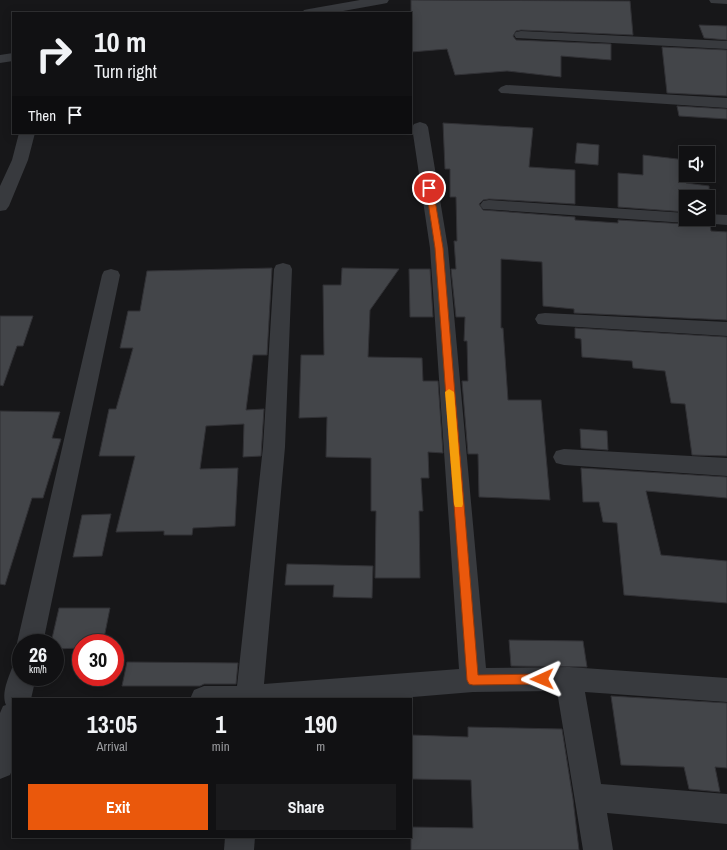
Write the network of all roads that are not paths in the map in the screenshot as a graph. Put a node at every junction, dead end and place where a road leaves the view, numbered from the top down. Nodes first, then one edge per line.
1 (382, 0) edge
2 (716, 0) edge
3 (727, 0) edge
4 (315, 12) edge
5 (522, 35) dead end
6 (727, 45) edge
7 (12, 57) edge
8 (0, 59) edge
9 (506, 90) dead end
10 (727, 102) edge
11 (420, 127) dead end
12 (27, 134) edge
13 (489, 205) dead end
14 (0, 206) edge
15 (679, 218) edge
16 (715, 219) edge
17 (727, 220) edge
18 (283, 269) dead end
19 (111, 275) dead end
20 (545, 319) dead end
21 (727, 329) edge
22 (564, 457) dead end
23 (727, 468) edge
24 (32, 634) edge
25 (569, 679) junction
26 (473, 680) junction
27 (20, 686) edge
28 (727, 690) edge
29 (17, 698) edge
30 (249, 698) edge
31 (0, 704) edge
32 (12, 704) edge
33 (12, 719) edge
34 (0, 765) edge
35 (589, 797) junction
36 (727, 809) edge
37 (240, 838) edge
38 (239, 850) edge
39 (598, 850) edge

1 - 4 street
2 - 3 street
5 - 6 street
7 - 8 street
9 - 10 street
11 - 26 street
12 - 14 street
13 - 15 street
16 - 17 street
18 - 30 street
19 - 24 street
20 - 21 street
22 - 23 street
25 - 26 street
25 - 28 street
25 - 35 street
26 - 30 street
27 - 29 street
31 - 32 street
33 - 34 street
35 - 36 street
35 - 39 street
37 - 38 street

